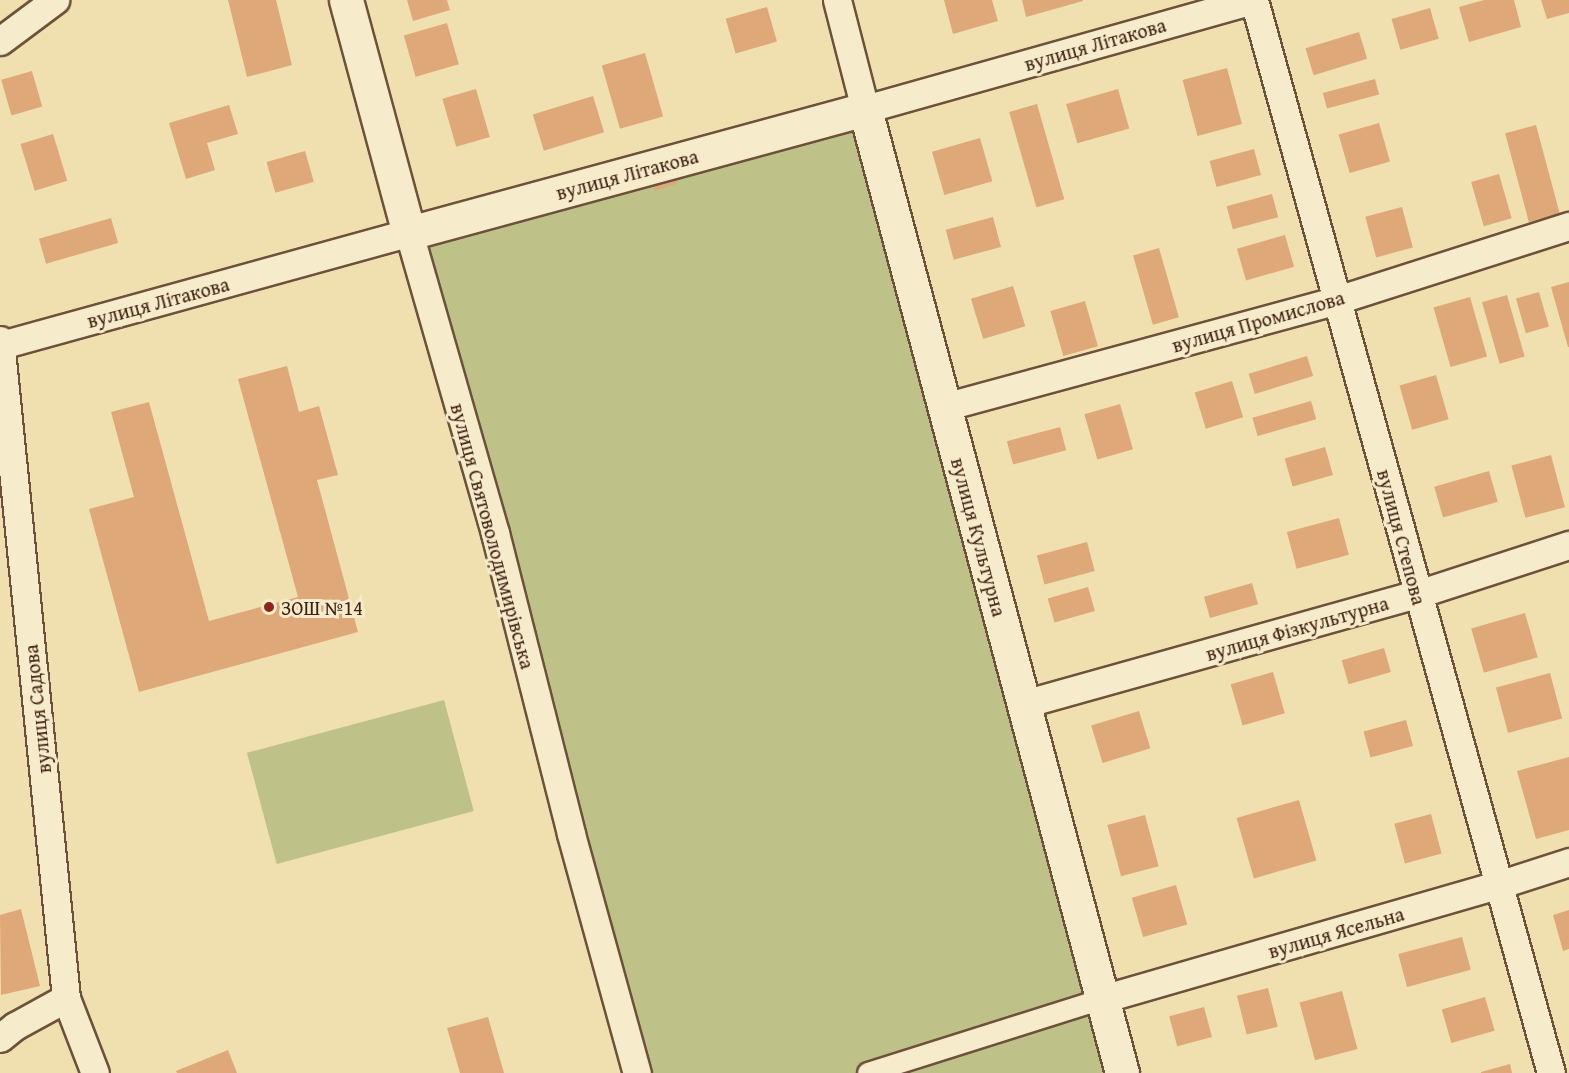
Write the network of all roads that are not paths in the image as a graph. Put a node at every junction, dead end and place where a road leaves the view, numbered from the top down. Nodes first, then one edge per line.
1 (55, 0) edge
2 (346, 0) edge
3 (837, 0) edge
4 (1253, 0) edge
5 (0, 41) edge
6 (865, 109) junction
7 (1569, 226) edge
8 (409, 233) junction
9 (1337, 300) junction
10 (1, 343) edge
11 (944, 407) junction
12 (1569, 546) edge
13 (1418, 594) junction
14 (1023, 704) junction
15 (1569, 862) edge
16 (1498, 885) junction
17 (66, 998) junction
18 (1102, 999) junction
19 (0, 1038) edge
20 (95, 1073) edge
21 (637, 1073) edge
22 (868, 1073) edge
23 (1122, 1073) edge
24 (1551, 1073) edge

1 - 5 street
2 - 8 street, вулиця Святоволодимирівська
3 - 6 street, вулиця Культурна
4 - 6 street, вулиця Літакова
4 - 9 street, вулиця Степова
6 - 8 street, вулиця Літакова
6 - 11 street, вулиця Культурна
7 - 9 street, вулиця Промислова
8 - 10 street, вулиця Літакова
8 - 21 street, вулиця Святоволодимирівська
9 - 11 street, вулиця Промислова
9 - 13 street, вулиця Степова
10 - 17 street, вулиця Садова
11 - 14 street, вулиця Культурна
12 - 13 street, вулиця Фізкультурна
13 - 14 street, вулиця Фізкультурна
13 - 16 street, вулиця Степова
14 - 18 street, вулиця Культурна
15 - 16 street, вулиця Ясельна
16 - 18 street, вулиця Ясельна
16 - 24 street, вулиця Степова
17 - 19 street
17 - 20 street, вулиця Садова
18 - 22 street
18 - 23 street, вулиця Культурна

